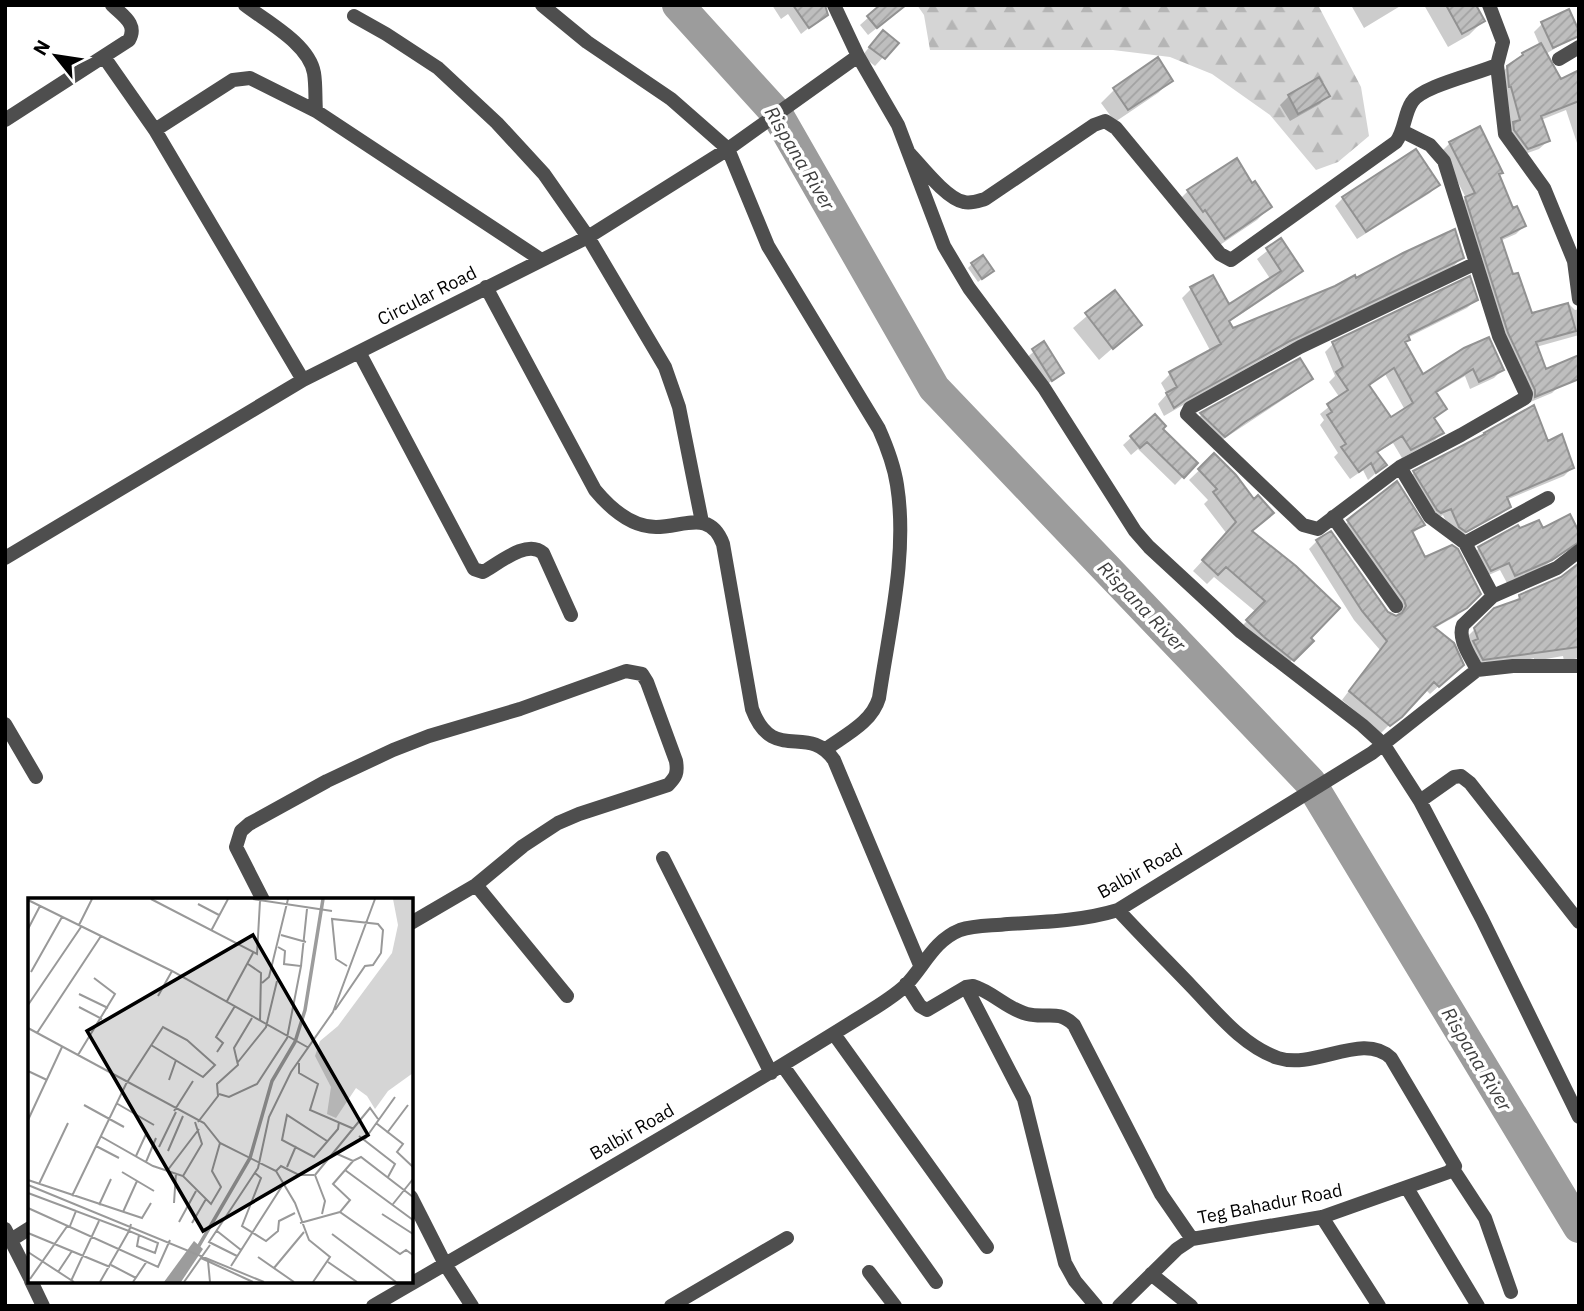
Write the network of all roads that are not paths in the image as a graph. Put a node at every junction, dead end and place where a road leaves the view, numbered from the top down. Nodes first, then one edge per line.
1 (113, 5) edge
2 (244, 5) edge
3 (541, 5) edge
4 (834, 5) edge
5 (1489, 5) edge
6 (354, 16) dead end
7 (1579, 47) edge
8 (858, 56) junction
9 (104, 57) junction
10 (1559, 59) dead end
11 (1493, 67) junction
12 (316, 111) junction
13 (5, 120) edge
14 (155, 130) junction
15 (1402, 131) junction
16 (728, 149) junction
17 (908, 152) junction
18 (588, 237) junction
19 (540, 259) junction
20 (1576, 259) edge
21 (1474, 264) junction
22 (486, 287) junction
23 (1579, 299) edge
24 (359, 352) junction
25 (303, 380) junction
26 (1400, 467) junction
27 (1548, 499) dead end
28 (1333, 517) junction
29 (702, 522) junction
30 (1465, 543) junction
31 (1579, 551) edge
32 (5, 558) edge
33 (1493, 596) junction
34 (1396, 606) dead end
35 (571, 615) dead end
36 (1579, 666) edge
37 (1477, 670) junction
38 (5, 724) edge
39 (827, 749) junction
40 (1378, 749) junction
41 (36, 777) dead end
42 (1420, 801) junction
43 (663, 858) dead end
44 (476, 885) junction
45 (262, 898) edge
46 (1118, 910) junction
47 (413, 922) edge
48 (1579, 922) edge
49 (920, 965) junction
50 (906, 984) junction
51 (965, 987) junction
52 (567, 996) dead end
53 (834, 1034) junction
54 (777, 1070) junction
55 (1579, 1117) edge
56 (1451, 1171) junction
57 (1407, 1188) junction
58 (413, 1201) edge
59 (1322, 1217) junction
60 (28, 1229) edge
61 (8, 1234) edge
62 (788, 1238) dead end
63 (1192, 1239) junction
64 (987, 1247) dead end
65 (444, 1264) junction
66 (869, 1272) dead end
67 (1151, 1274) junction
68 (28, 1276) edge
69 (413, 1282) edge
70 (936, 1282) dead end
71 (32, 1283) edge
72 (412, 1283) edge
73 (1511, 1292) dead end
74 (43, 1306) edge
75 (373, 1306) edge
76 (472, 1306) edge
77 (671, 1306) edge
78 (895, 1306) edge
79 (1096, 1306) edge
80 (1119, 1306) edge
81 (1191, 1306) edge
82 (1379, 1306) edge
83 (1478, 1306) edge

1 - 9 street
2 - 12 street
3 - 16 street
4 - 8 street
5 - 11 street
6 - 18 street
7 - 10 street
8 - 16 street, Circular Road
8 - 17 street
9 - 13 street
9 - 14 street
11 - 15 street
11 - 20 street
12 - 14 street
12 - 19 street
14 - 25 street
15 - 17 street
15 - 21 street
16 - 18 street, Circular Road
16 - 39 street
17 - 40 street
18 - 19 street, Circular Road
18 - 29 street
19 - 22 street, Circular Road
20 - 23 street
21 - 26 street
21 - 28 street
22 - 24 street, Circular Road
22 - 29 street
24 - 25 street, Circular Road
24 - 35 street
25 - 32 street, Circular Road
26 - 28 street
26 - 30 street
27 - 30 street
28 - 34 street
29 - 39 street
30 - 33 street
31 - 33 street
33 - 37 street
36 - 37 street
37 - 40 street, Balbir Road
38 - 41 street
39 - 49 street
40 - 42 street
40 - 46 street, Balbir Road
42 - 48 street
42 - 55 street
43 - 54 street
44 - 45 street
44 - 47 street
44 - 52 street
46 - 49 street, Balbir Road
46 - 56 street
49 - 50 street, Balbir Road
50 - 51 street
50 - 53 street, Balbir Road
51 - 63 street
51 - 79 street
53 - 54 street, Balbir Road
53 - 64 street
54 - 65 street, Balbir Road
54 - 70 street
56 - 57 street, Teg Bahadur Road
56 - 73 street
57 - 59 street, Teg Bahadur Road
57 - 83 street
58 - 65 street
59 - 63 street, Teg Bahadur Road
59 - 82 street
60 - 61 street
61 - 68 street
62 - 77 street
63 - 67 street, Teg Bahadur Road
65 - 69 street, Balbir Road
65 - 76 street
66 - 78 street
67 - 80 street, Teg Bahadur Road
67 - 81 street
71 - 74 street
72 - 75 street, Balbir Road

